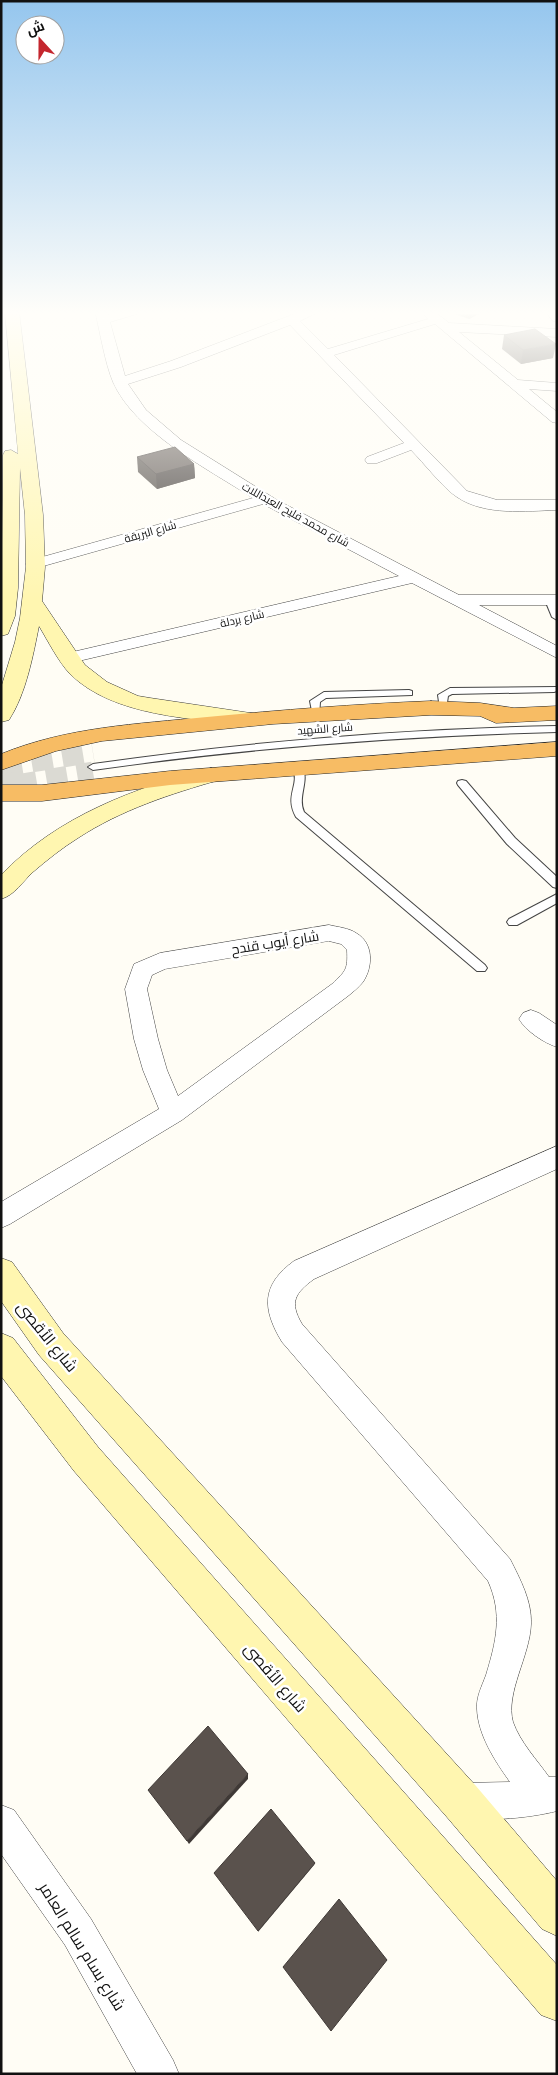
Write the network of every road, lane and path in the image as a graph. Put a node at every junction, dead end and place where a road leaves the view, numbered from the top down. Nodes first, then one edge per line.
1 (7, 408) edge
2 (22, 408) edge
3 (138, 408) edge
4 (378, 408) edge
5 (542, 408) edge
6 (557, 420) edge
7 (413, 444) junction
8 (372, 460) dead end
9 (265, 499) junction
10 (557, 505) edge
11 (34, 564) junction
12 (414, 578) junction
13 (32, 600) junction
14 (454, 600) junction
15 (553, 600) edge
16 (557, 617) edge
17 (2, 627) edge
18 (557, 653) edge
19 (70, 658) junction
20 (554, 689) dead end
21 (409, 693) dead end
22 (443, 707) junction
23 (557, 713) edge
24 (316, 714) junction
25 (1, 715) edge
26 (513, 715) junction
27 (249, 719) junction
28 (557, 724) edge
29 (557, 729) edge
30 (557, 740) edge
31 (557, 749) edge
32 (1, 763) tunnel mouth
33 (93, 763) junction
34 (298, 768) junction
35 (212, 775) junction
36 (462, 782) dead end
37 (1, 793) tunnel mouth
38 (557, 884) edge
39 (1, 890) edge
40 (557, 898) edge
41 (513, 922) dead end
42 (481, 968) dead end
43 (531, 1019) dead end
44 (557, 1038) edge
45 (172, 1114) junction
46 (557, 1157) edge
47 (1, 1216) edge
48 (1, 1272) edge
49 (1, 1349) edge
50 (550, 1796) edge
51 (461, 1801) junction
52 (1, 1824) edge
53 (557, 1914) edge
54 (557, 1999) edge
55 (159, 2074) edge

1 - 17 main road
2 - 11 main road
3 - 9 street, شارع محمد فليح العبداللات
4 - 7 street
5 - 6 street
7 - 8 street
7 - 10 street
9 - 11 street, شارع البريقة
9 - 12 street, شارع محمد فليح العبداللات
11 - 13 main road
12 - 14 street, شارع محمد فليح العبداللات
12 - 19 street, شارع بردلة
13 - 19 main road
13 - 25 main road
14 - 15 street
14 - 18 street, شارع محمد فليح العبداللات
15 - 16 lane
19 - 27 main road
20 - 22 lane
21 - 24 lane
22 - 24 highway
22 - 26 highway
23 - 26 highway, شارع الشهيد
24 - 27 highway
26 - 33 highway, شارع الشهيد
27 - 32 highway
28 - 33 lane
29 - 33 lane
30 - 33 highway, شارع الشهيد
31 - 34 highway
34 - 35 highway
34 - 42 lane
35 - 37 highway
35 - 39 main road
36 - 38 lane
40 - 41 lane
43 - 44 street
45 - 45 street, شارع أيوب قندح
45 - 47 street, شارع أيوب قندح
46 - 50 street
48 - 51 main road, شارع الأقصى
49 - 54 main road, شارع الأقصى
50 - 51 street
51 - 53 main road, شارع الأقصى
52 - 55 street, شارع بسام سالم العامر

